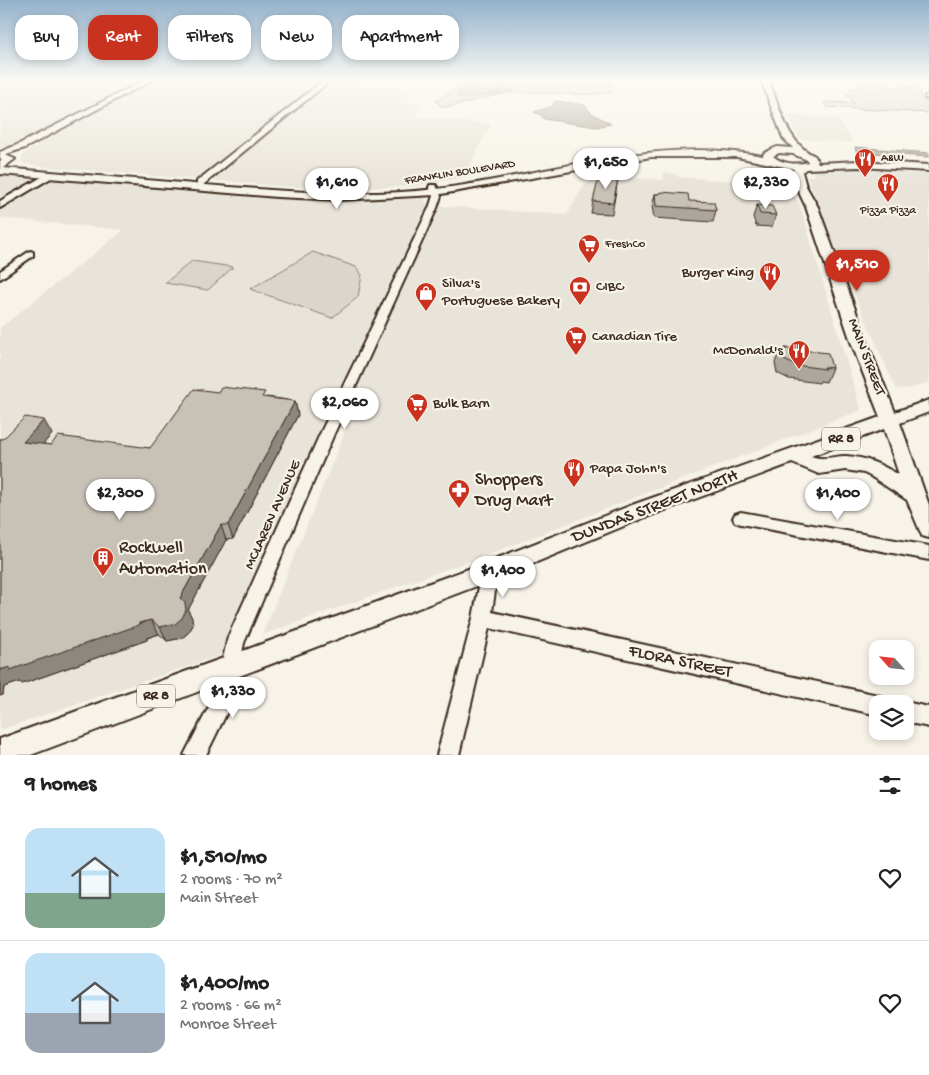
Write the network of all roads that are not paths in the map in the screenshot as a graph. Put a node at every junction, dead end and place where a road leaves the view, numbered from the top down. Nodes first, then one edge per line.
1 (81, 115) edge
2 (284, 115) edge
3 (779, 115) edge
4 (37, 138) junction
5 (788, 138) junction
6 (0, 154) edge
7 (776, 158) junction
8 (10, 159) junction
9 (806, 161) junction
10 (0, 166) edge
11 (929, 166) edge
12 (0, 170) edge
13 (52, 175) junction
14 (200, 183) junction
15 (801, 186) junction
16 (434, 189) junction
17 (0, 205) edge
18 (30, 254) dead end
19 (0, 276) edge
20 (929, 406) edge
21 (890, 421) junction
22 (793, 456) junction
23 (915, 495) junction
24 (741, 518) dead end
25 (929, 530) edge
26 (929, 553) edge
27 (490, 571) junction
28 (482, 618) junction
29 (230, 669) junction
30 (869, 704) edge
31 (914, 714) edge
32 (929, 717) edge
33 (0, 754) edge
34 (195, 755) edge
35 (448, 755) edge

1 - 4 street
2 - 14 street
3 - 5 main road
4 - 6 street
4 - 8 street
5 - 7 main road
5 - 9 main road
6 - 8 main road, FRANKLIN BOULEVARD
7 - 9 main road
7 - 9 main road
7 - 15 main road, MAIN STREET
7 - 16 main road, FRANKLIN BOULEVARD
7 - 16 main road, FRANKLIN BOULEVARD
8 - 10 main road
8 - 14 main road, FRANKLIN BOULEVARD
9 - 11 main road
9 - 15 main road
12 - 13 main road, FRANKLIN BOULEVARD
13 - 16 main road, FRANKLIN BOULEVARD
13 - 17 street
14 - 16 main road, FRANKLIN BOULEVARD
15 - 21 main road, MAIN STREET
16 - 29 street, MCLAREN AVENUE
18 - 19 street
20 - 21 main road, RR 8
21 - 22 main road, DUNDAS STREET NORTH / RR 8
21 - 23 main road, MAIN STREET
22 - 23 main road
22 - 27 main road, DUNDAS STREET NORTH / RR 8
23 - 25 main road, MAIN STREET
24 - 26 street
27 - 28 street
27 - 29 main road, DUNDAS STREET NORTH / RR 8
28 - 30 street, FLORA STREET
28 - 35 street
29 - 33 main road, DUNDAS STREET NORTH / RR 8
29 - 34 street, MCLAREN AVENUE
31 - 32 street

